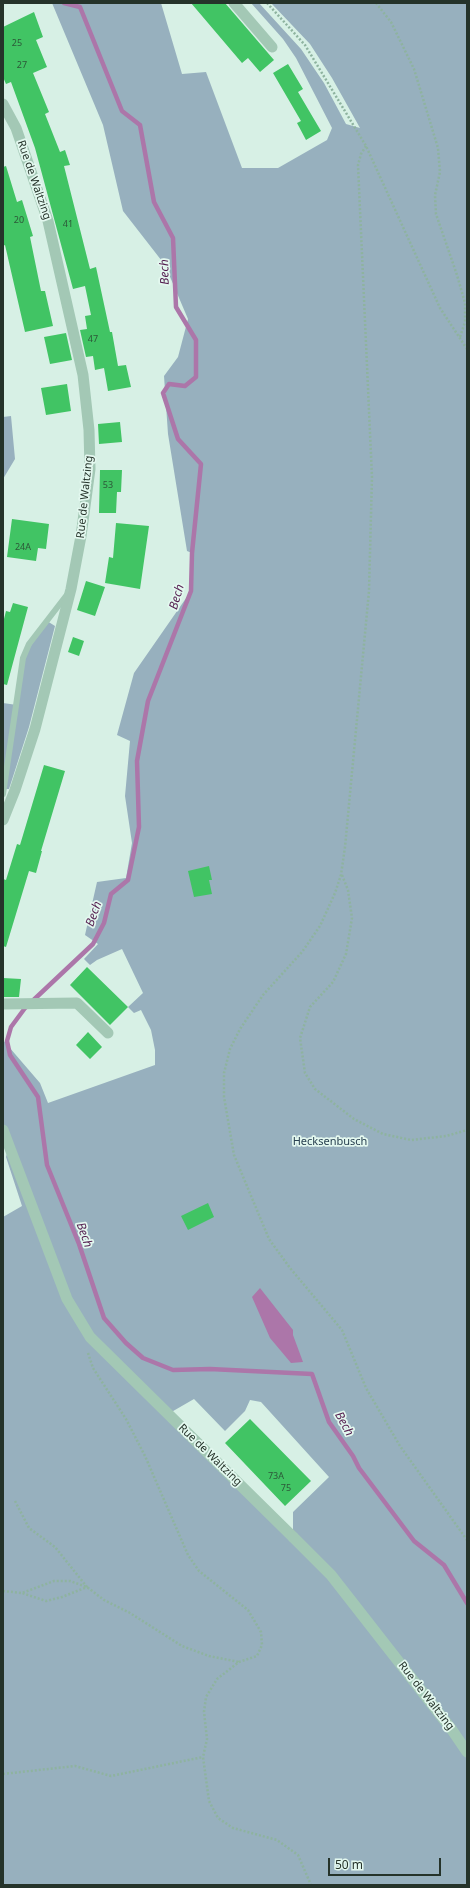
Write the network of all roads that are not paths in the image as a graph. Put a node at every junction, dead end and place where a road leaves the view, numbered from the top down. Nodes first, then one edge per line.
1 (234, 3) edge
2 (272, 47) dead end
3 (3, 104) edge
4 (71, 590) junction
5 (3, 794) edge
6 (3, 820) edge
7 (3, 1004) edge
8 (108, 1033) dead end
9 (3, 1130) edge
10 (467, 1752) edge

1 - 2 street
3 - 4 street, Rue de Waltzing
4 - 5 lane
4 - 6 street, Rue de Waltzing
7 - 8 street
9 - 10 street, Rue de Waltzing

